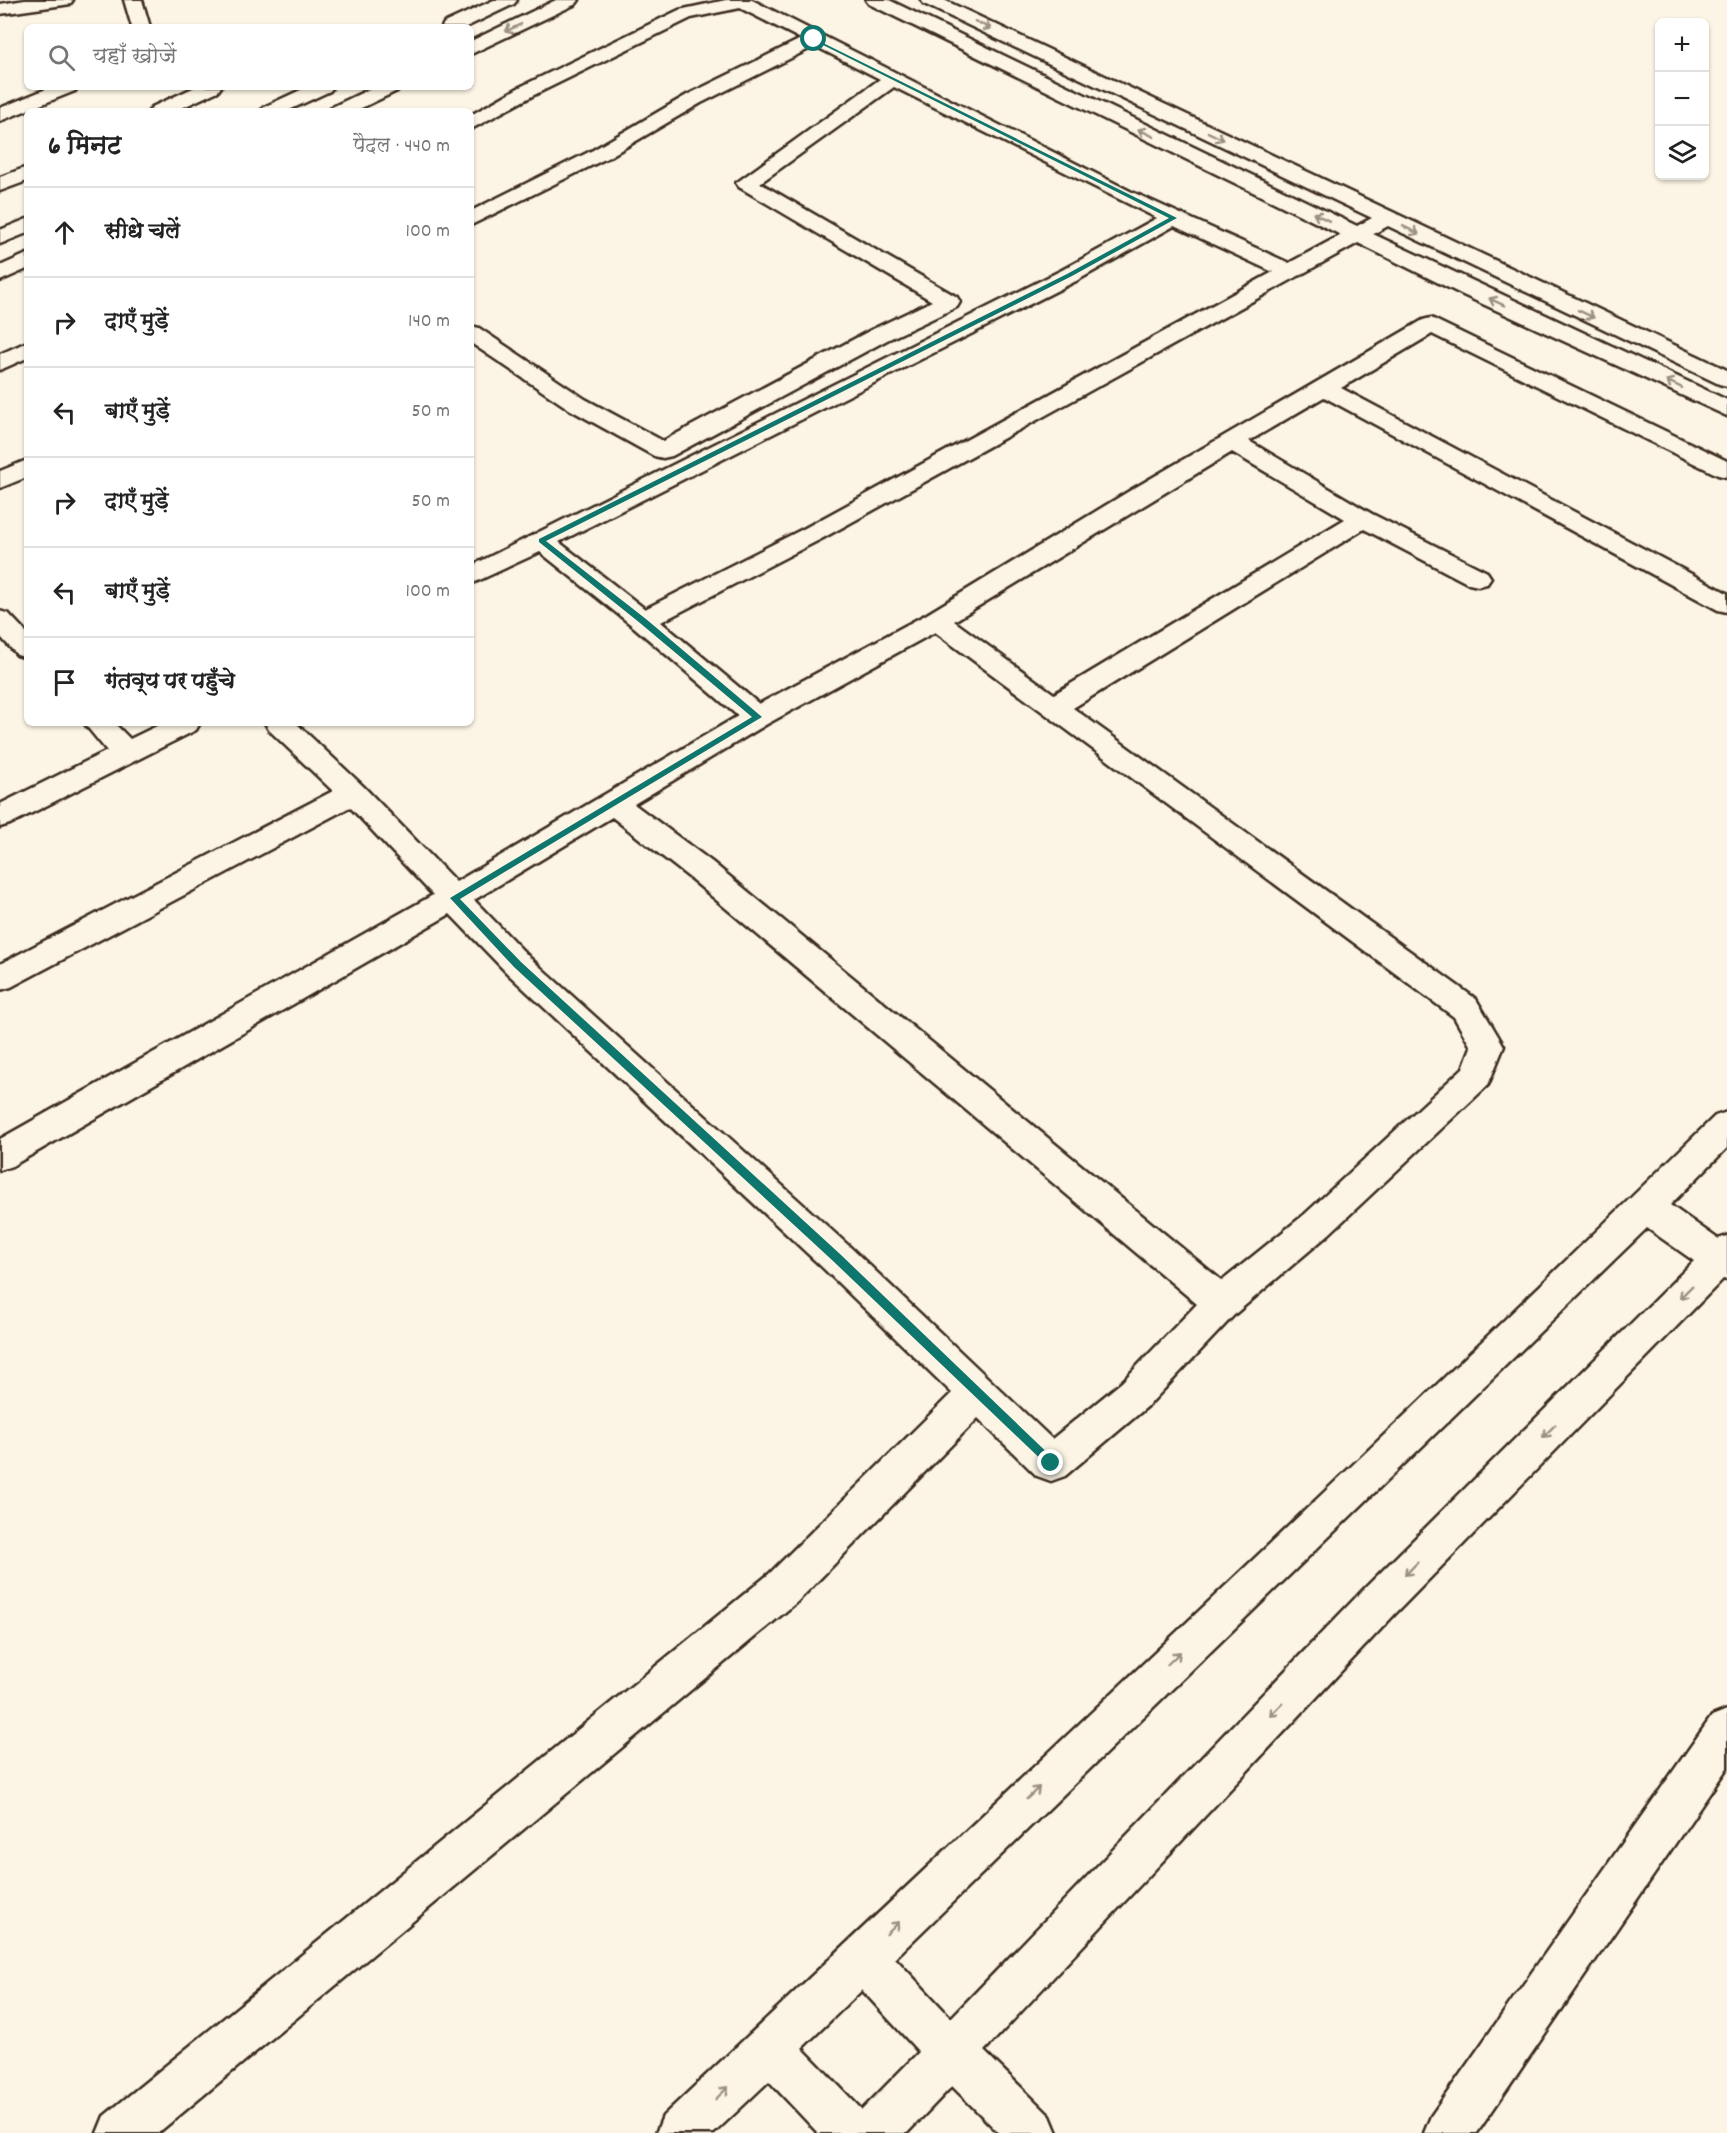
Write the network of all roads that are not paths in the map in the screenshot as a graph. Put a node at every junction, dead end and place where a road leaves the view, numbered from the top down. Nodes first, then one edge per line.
1 (64, 0) edge
2 (134, 0) edge
3 (508, 0) edge
4 (570, 0) edge
5 (875, 0) edge
6 (930, 0) edge
7 (0, 9) edge
8 (140, 24) edge
9 (457, 24) edge
10 (814, 39) junction
11 (474, 47) edge
12 (894, 78) junction
13 (61, 90) edge
14 (201, 90) edge
15 (316, 90) edge
16 (384, 90) edge
17 (166, 101) edge
18 (278, 108) edge
19 (345, 108) edge
20 (0, 115) edge
21 (474, 121) edge
22 (24, 174) edge
23 (0, 185) edge
24 (474, 217) edge
25 (1173, 218) junction
26 (1387, 218) junction
27 (24, 226) edge
28 (1358, 235) junction
29 (0, 238) edge
30 (24, 262) edge
31 (1290, 272) junction
32 (0, 274) edge
33 (474, 335) edge
34 (24, 351) edge
35 (0, 363) edge
36 (1727, 379) edge
37 (1324, 388) junction
38 (1727, 409) edge
39 (1233, 442) junction
40 (24, 469) edge
41 (1727, 470) edge
42 (0, 481) edge
43 (1363, 519) junction
44 (541, 540) junction
45 (474, 574) edge
46 (1478, 578) dead end
47 (1727, 604) edge
48 (0, 620) edge
49 (936, 620) junction
50 (643, 621) junction
51 (24, 646) edge
52 (1053, 707) junction
53 (757, 717) junction
54 (101, 726) edge
55 (180, 726) edge
56 (282, 726) edge
57 (126, 753) junction
58 (353, 793) junction
59 (613, 803) junction
60 (0, 817) edge
61 (454, 898) junction
62 (0, 978) edge
63 (1727, 1126) edge
64 (0, 1156) edge
65 (1645, 1207) junction
66 (1724, 1258) edge
67 (1222, 1303) junction
68 (977, 1393) junction
69 (1727, 1731) edge
70 (862, 1957) junction
71 (769, 2047) junction
72 (951, 2052) junction
73 (121, 2133) edge
74 (680, 2133) edge
75 (851, 2133) edge
76 (874, 2133) edge
77 (1032, 2133) edge
78 (1448, 2133) edge

1 - 7 street
2 - 8 street
3 - 9 street
4 -> 11 street
28 -> 5 street
6 -> 26 street
10 - 12 street
10 - 21 street
10 - 24 street
12 - 25 street
12 - 33 street
13 - 20 street
14 - 17 street
15 - 18 street
16 - 19 street
22 - 23 street
25 - 31 street
25 - 44 street
26 - 28 street
26 -> 36 street
27 - 29 street
28 - 31 street
38 -> 28 street
30 - 32 street
31 - 50 street
34 - 35 street
37 - 39 street
37 - 41 street
37 - 47 street
39 - 43 street
39 - 49 street
40 - 42 street
43 - 46 street
43 - 52 street
44 - 45 street
44 - 50 street
48 - 51 street
49 - 52 street
49 - 53 street
50 - 53 street
52 - 67 street
53 - 59 street
54 - 57 street
55 - 57 street
56 - 58 street
57 - 60 street
58 - 61 street
58 - 62 street
59 - 61 street
59 - 67 street
61 - 64 street
61 - 68 street
63 - 65 street
65 - 66 street
70 -> 65 street
66 -> 72 street
67 - 68 street
68 - 73 street
69 - 78 street
70 - 71 street
70 - 72 street
74 -> 71 street
71 - 75 street
72 - 76 street
72 - 77 street

